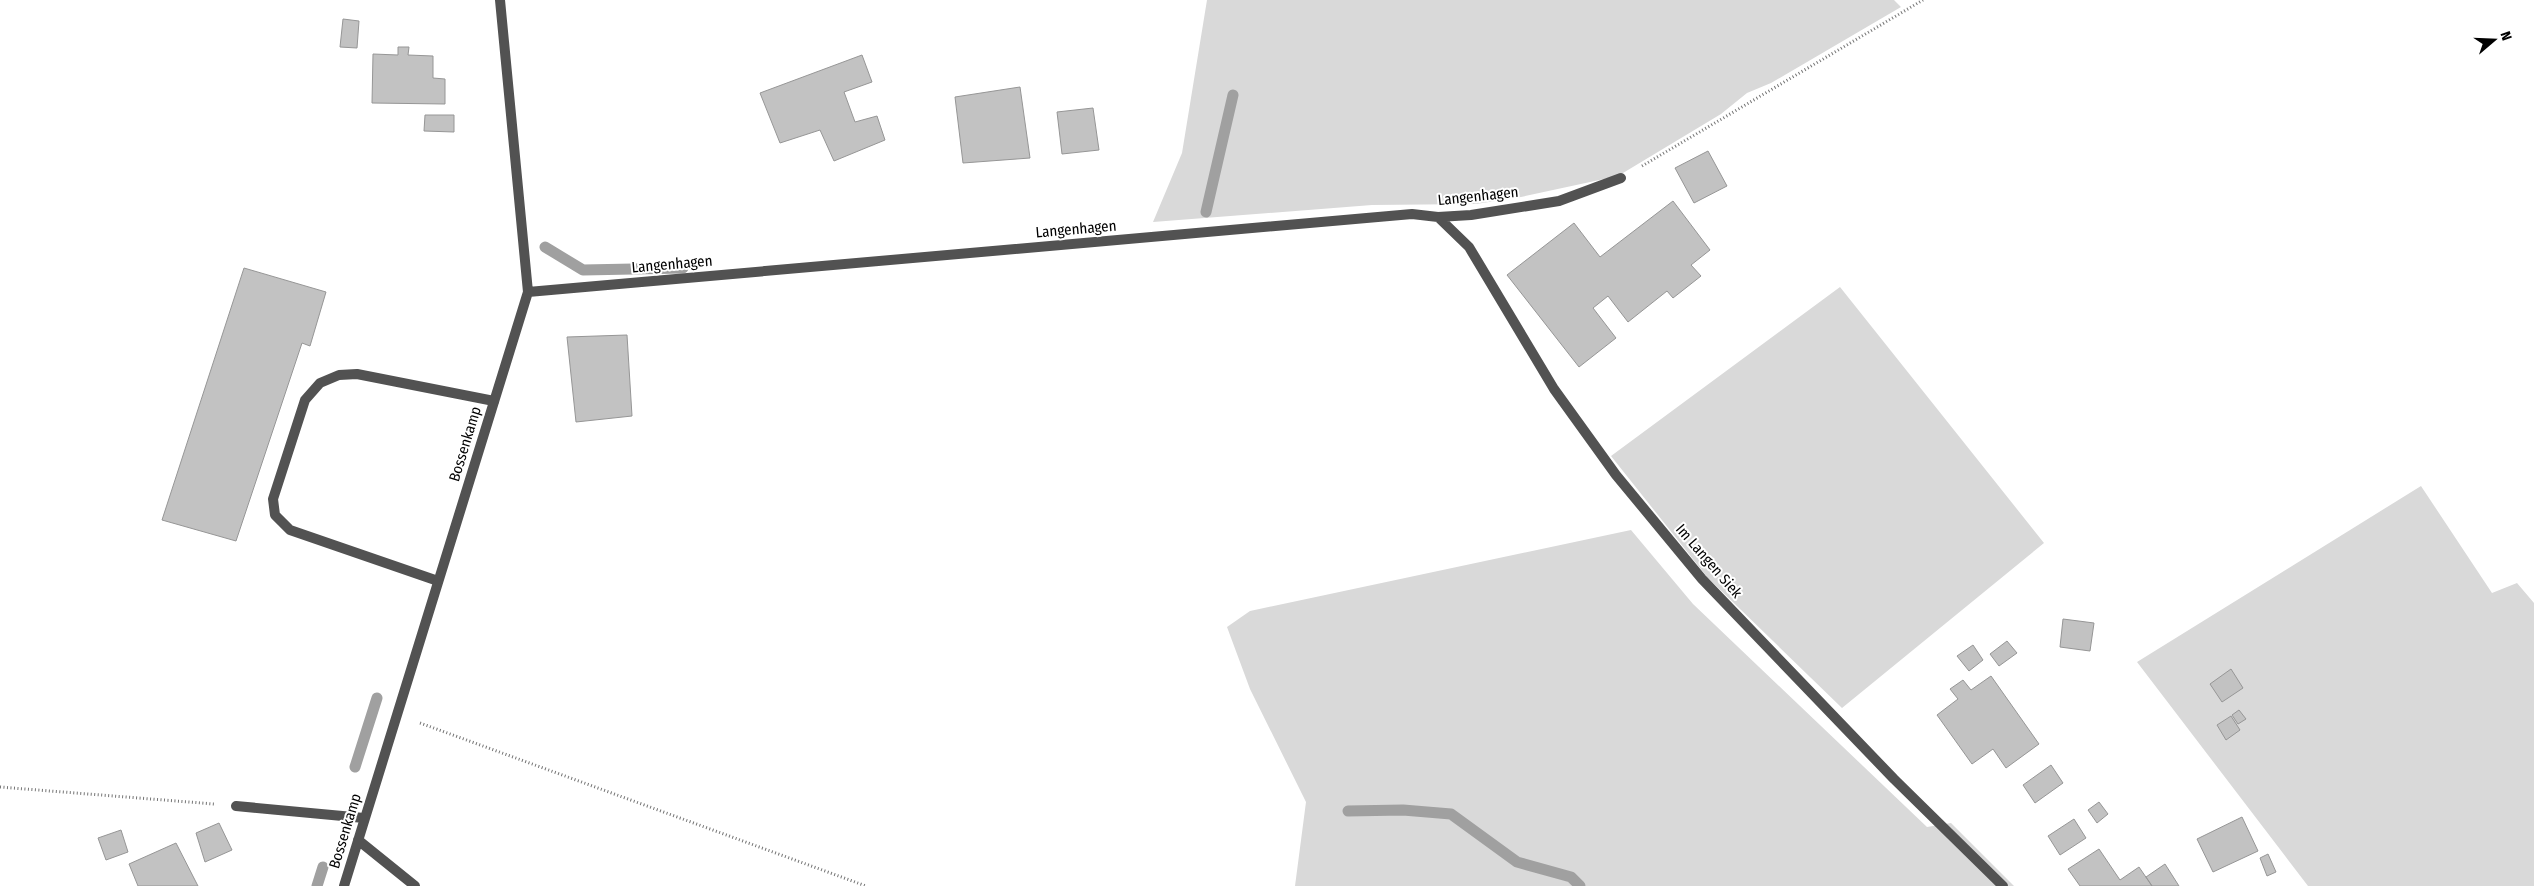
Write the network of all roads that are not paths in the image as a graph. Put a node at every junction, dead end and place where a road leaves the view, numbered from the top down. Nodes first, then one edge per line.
1 (500, 0) edge
2 (1621, 178) road end
3 (1438, 217) junction
4 (528, 292) junction
5 (494, 401) junction
6 (438, 581) junction
7 (236, 806) road end
8 (364, 818) junction
9 (358, 840) junction
10 (344, 886) edge
11 (415, 886) edge
12 (2004, 886) edge

1 - 4 street, Bossenkamp
2 - 3 street, Langenhagen
3 - 4 street, Langenhagen
3 - 12 street, Im Langen Siek
4 - 5 street, Bossenkamp
5 - 6 street, Bossenkamp
5 - 6 street
6 - 8 street, Bossenkamp
7 - 8 street
8 - 9 street, Bossenkamp
9 - 10 street, Bossenkamp
9 - 11 street

